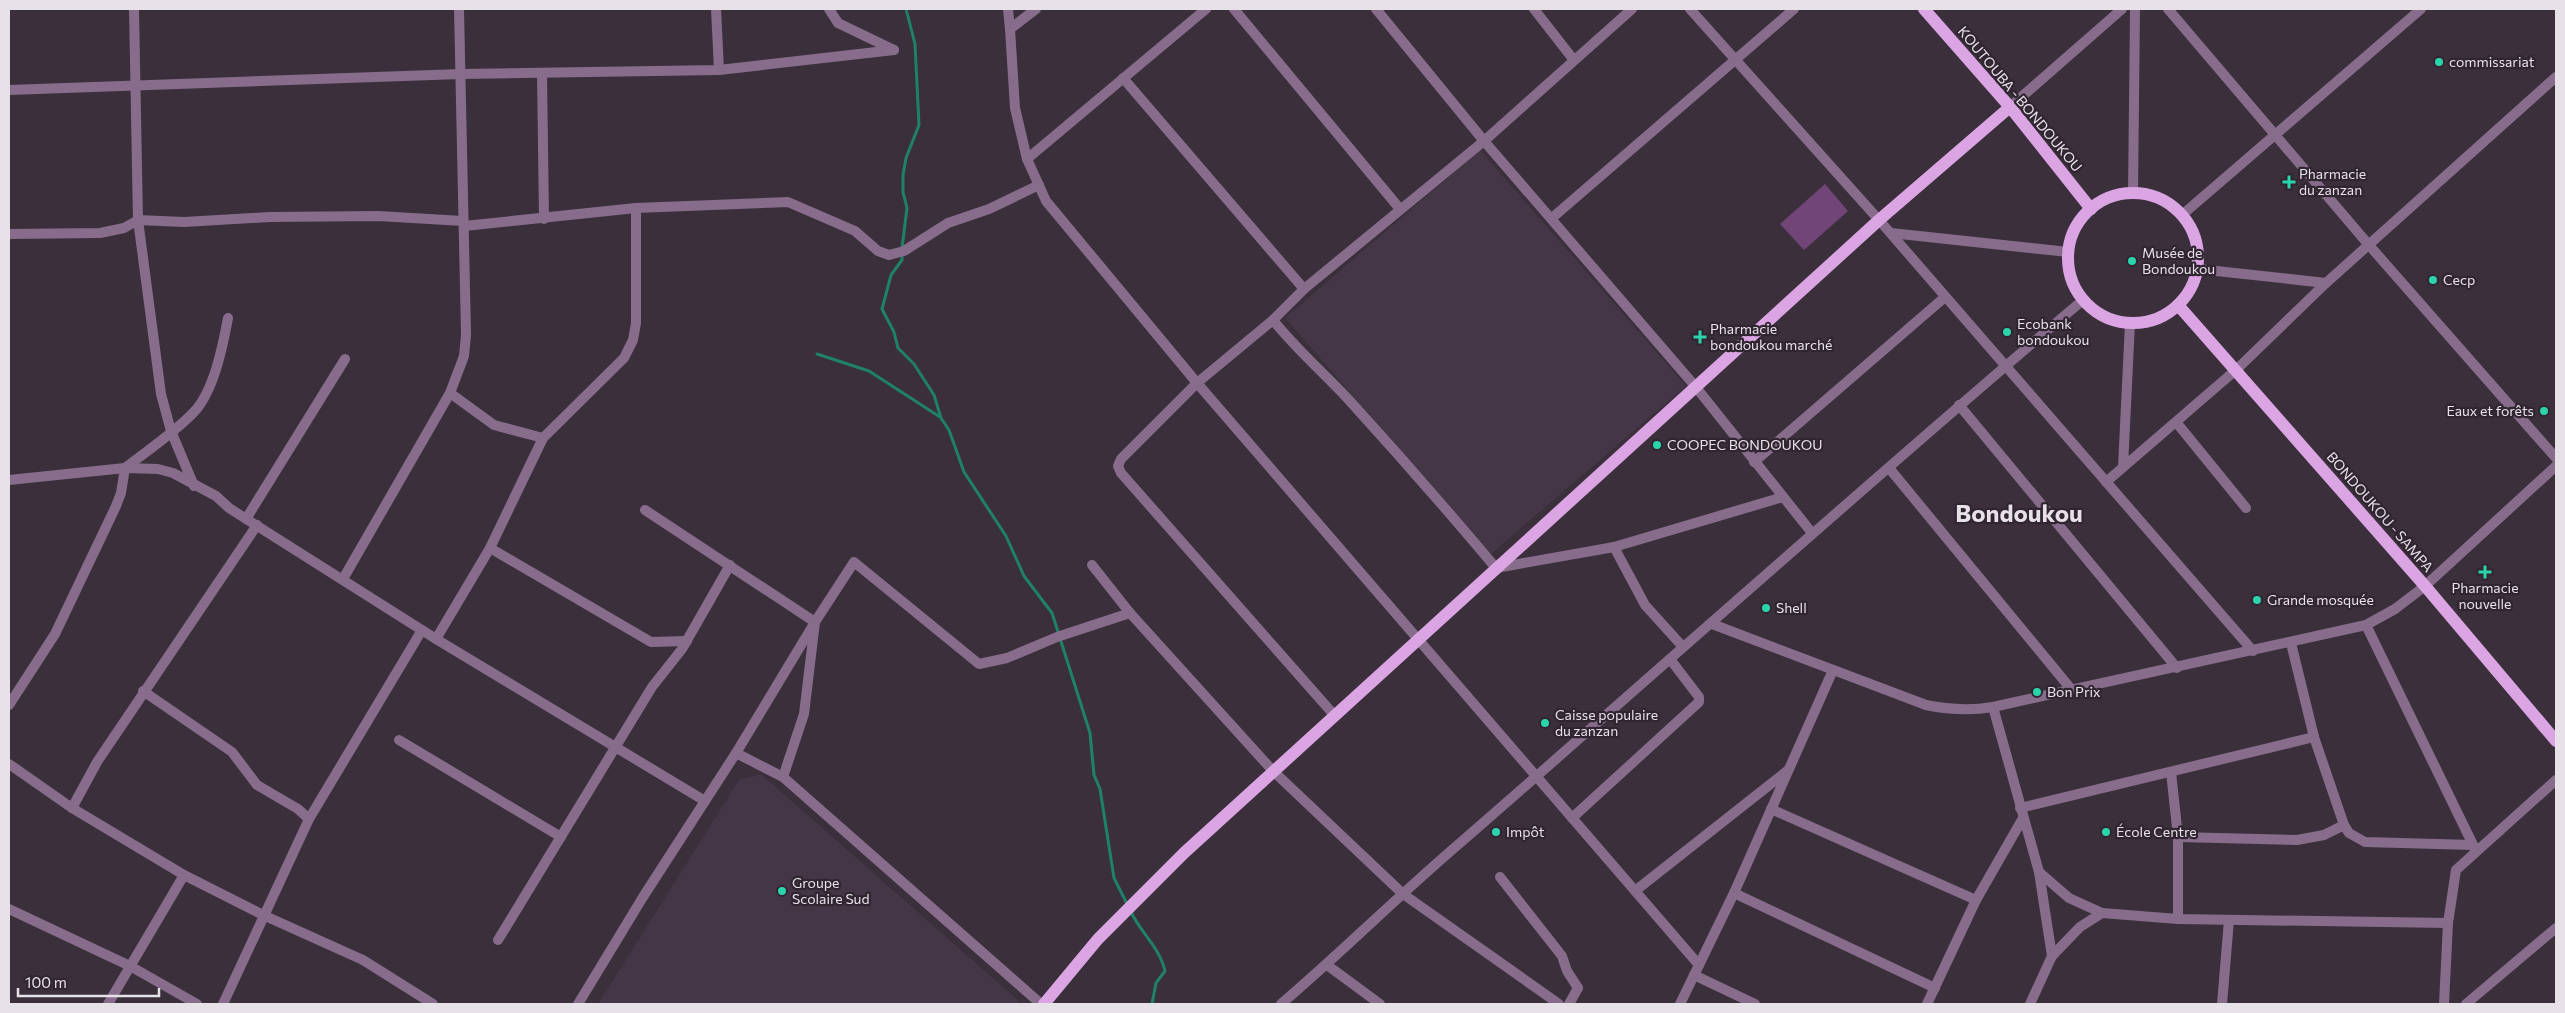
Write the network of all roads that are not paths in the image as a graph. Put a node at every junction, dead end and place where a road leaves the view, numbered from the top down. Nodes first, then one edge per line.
1 (134, 9) edge
2 (459, 9) edge
3 (716, 9) edge
4 (829, 9) edge
5 (1008, 9) edge
6 (1036, 9) edge
7 (1206, 9) edge
8 (1234, 9) edge
9 (1376, 9) edge
10 (1534, 9) edge
11 (1632, 9) edge
12 (1690, 9) edge
13 (1794, 9) edge
14 (1924, 9) edge
15 (2122, 9) edge
16 (2135, 9) edge
17 (2168, 9) edge
18 (2421, 9) edge
19 (1010, 29) junction
20 (1735, 58) junction
21 (1573, 59) junction
22 (720, 70) junction
23 (542, 73) junction
24 (461, 74) junction
25 (2556, 76) edge
26 (1123, 78) junction
27 (137, 85) junction
28 (9, 90) edge
29 (2010, 107) junction
30 (2275, 135) junction
31 (1484, 140) junction
32 (1026, 159) junction
33 (1038, 185) junction
34 (2133, 194) junction
35 (636, 208) junction
36 (1400, 209) junction
37 (2091, 209) junction
38 (2182, 215) junction
39 (1552, 218) junction
40 (544, 219) junction
41 (138, 220) junction
42 (1879, 220) junction
43 (463, 224) junction
44 (1891, 233) junction
45 (9, 234) edge
46 (2368, 244) junction
47 (2068, 252) junction
48 (2198, 269) junction
49 (2326, 283) junction
50 (1304, 289) junction
51 (1945, 297) junction
52 (2083, 300) junction
53 (2178, 305) junction
54 (228, 318) dead end
55 (1273, 320) junction
56 (2130, 323) junction
57 (345, 359) dead end
58 (2005, 366) junction
59 (2237, 370) junction
60 (1197, 383) junction
61 (1695, 386) junction
62 (450, 393) junction
63 (1959, 405) junction
64 (2176, 422) junction
65 (170, 431) junction
66 (543, 438) junction
67 (2556, 458) edge
68 (1754, 462) junction
69 (2556, 466) edge
70 (2123, 467) junction
71 (125, 468) junction
72 (1889, 468) junction
73 (9, 480) edge
74 (2106, 482) junction
75 (194, 486) junction
76 (1783, 497) junction
77 (2246, 508) dead end
78 (645, 510) dead end
79 (246, 518) junction
80 (257, 525) junction
81 (1812, 533) junction
82 (1614, 547) junction
83 (490, 548) junction
84 (730, 565) junction
85 (1092, 565) dead end
86 (1496, 568) junction
87 (343, 579) junction
88 (2425, 586) junction
89 (1130, 613) junction
90 (815, 622) junction
91 (1712, 624) junction
92 (2366, 625) junction
93 (422, 630) junction
94 (436, 639) junction
95 (1418, 639) junction
96 (687, 641) junction
97 (2291, 643) junction
98 (1683, 647) junction
99 (2253, 651) junction
100 (1670, 659) junction
101 (2177, 668) junction
102 (1833, 670) junction
103 (2071, 689) junction
104 (143, 691) junction
105 (9, 705) edge
106 (1993, 707) junction
107 (1335, 716) junction
108 (2314, 737) junction
109 (400, 740) dead end
110 (2556, 741) edge
111 (616, 747) junction
112 (736, 753) junction
113 (9, 764) edge
114 (1789, 769) junction
115 (1273, 771) junction
116 (2171, 772) junction
117 (783, 777) junction
118 (1536, 779) junction
119 (2556, 780) edge
120 (705, 801) junction
121 (72, 808) junction
122 (1771, 809) junction
123 (2021, 813) junction
124 (1572, 818) junction
125 (309, 819) junction
126 (2344, 825) junction
127 (560, 837) junction
128 (2178, 837) junction
129 (2475, 848) junction
130 (2039, 872) junction
131 (184, 875) junction
132 (1500, 877) dead end
133 (1635, 891) junction
134 (1734, 893) junction
135 (1403, 894) junction
136 (1976, 900) junction
137 (10, 913) edge
138 (2102, 913) junction
139 (263, 915) junction
140 (2178, 919) junction
141 (2229, 920) junction
142 (2448, 923) junction
143 (2556, 928) edge
144 (498, 940) dead end
145 (2052, 956) junction
146 (1327, 965) junction
147 (130, 966) junction
148 (1696, 970) junction
149 (1935, 988) junction
150 (108, 1004) edge
151 (196, 1004) edge
152 (223, 1004) edge
153 (433, 1004) edge
154 (578, 1004) edge
155 (1042, 1004) edge
156 (1281, 1004) edge
157 (1380, 1004) edge
158 (1560, 1004) edge
159 (1569, 1004) edge
160 (1680, 1004) edge
161 (1755, 1004) edge
162 (1927, 1004) edge
163 (2030, 1004) edge
164 (2222, 1004) edge
165 (2444, 1004) edge
166 (2466, 1004) edge

1 - 27 street
2 - 24 street
3 - 22 street
4 - 22 street
5 - 19 street
6 - 19 street
7 - 26 street
8 - 36 street
9 - 31 street
10 - 21 street
11 - 21 street
12 - 20 street
13 - 20 street
14 - 29 main road, KOUTOUBA - BONDOUKOU
15 - 29 street
16 - 34 street
17 - 30 street
18 - 30 street
19 - 32 street
20 - 39 street
20 - 42 street
21 - 31 street
22 - 23 street
23 - 24 street
23 - 40 street
24 - 27 street
24 - 43 street
25 - 46 street
26 - 32 street
26 - 50 street
27 - 28 street
27 - 41 street
29 - 37 main road, KOUTOUBA - BONDOUKOU
29 - 42 main road
30 - 38 street
30 - 46 street
31 - 36 street
31 - 39 street
32 - 33 street
33 - 35 street
33 - 60 street
34 - 37 main road
34 - 38 main road
35 - 40 street
35 - 66 street
36 - 50 street
37 - 47 main road
38 - 48 main road
39 - 61 street
40 - 43 street
41 - 43 street
41 - 45 street
41 - 65 street
42 - 44 street
42 - 61 main road
43 - 62 street
44 - 47 street
44 - 51 street
46 - 49 street
46 - 67 street
47 - 52 main road
48 - 49 street
48 - 53 main road
49 - 59 street
50 - 55 street
51 - 58 street
51 - 68 street
52 - 56 main road
52 - 58 street
53 - 56 main road
53 - 59 main road, BONDOUKOU - SAMPA
54 - 65 street
55 - 60 street
55 - 86 street
56 - 70 street
57 - 79 street
58 - 63 street
58 - 74 street
59 - 64 street
59 - 88 main road, BONDOUKOU - SAMPA
60 - 95 street
60 - 107 street
61 - 68 street
61 - 86 main road
62 - 66 street
62 - 87 street
63 - 72 street
63 - 101 street
64 - 70 street
64 - 77 street
65 - 71 street
65 - 75 street
66 - 83 street
68 - 76 street
69 - 88 street
70 - 74 street
71 - 73 street
71 - 75 street
71 - 105 street
72 - 81 street
72 - 103 street
74 - 99 street
75 - 79 street
76 - 81 street
76 - 82 street
78 - 84 street
79 - 80 street
80 - 87 street
80 - 104 street
81 - 91 street
82 - 86 street
82 - 98 street
83 - 94 street
83 - 96 street
84 - 90 street
84 - 96 street
85 - 89 street
86 - 95 main road
87 - 93 street
88 - 92 street
88 - 110 main road, BONDOUKOU - SAMPA
89 - 90 street
89 - 115 street
90 - 112 street
90 - 117 street
91 - 98 street
91 - 102 street
92 - 97 street
92 - 129 street
93 - 94 street
93 - 125 street
94 - 111 street
95 - 107 main road
95 - 118 street
96 - 111 street
97 - 99 street
97 - 108 street
98 - 100 street
99 - 101 street
100 - 118 street
100 - 124 street
101 - 103 street
102 - 106 street
102 - 114 street
103 - 106 street
104 - 121 street
104 - 125 street
106 - 123 street
107 - 115 main road
108 - 116 street
108 - 126 street
109 - 127 street
111 - 120 street
111 - 127 street
112 - 117 street
112 - 120 street
113 - 121 street
114 - 122 street
114 - 133 street
115 - 135 street
115 - 155 main road
116 - 123 street
116 - 128 street
117 - 155 street
118 - 124 street
118 - 135 street
119 - 129 street
120 - 154 street
121 - 131 street
122 - 134 street
122 - 136 street
123 - 130 street
123 - 136 street
124 - 133 street
125 - 139 street
126 - 128 street
126 - 129 street
127 - 144 street
128 - 140 street
129 - 142 street
130 - 138 street
130 - 145 street
131 - 139 street
131 - 147 street
132 - 159 street
133 - 148 street
134 - 148 street
134 - 149 street
135 - 146 street
135 - 158 street
136 - 149 street
137 - 147 street
138 - 140 street
138 - 145 street
139 - 152 street
139 - 153 street
140 - 141 street
141 - 142 street
141 - 164 street
142 - 165 street
143 - 166 street
145 - 163 street
146 - 156 street
146 - 157 street
147 - 150 street
147 - 151 street
148 - 160 street
148 - 161 street
149 - 162 street

